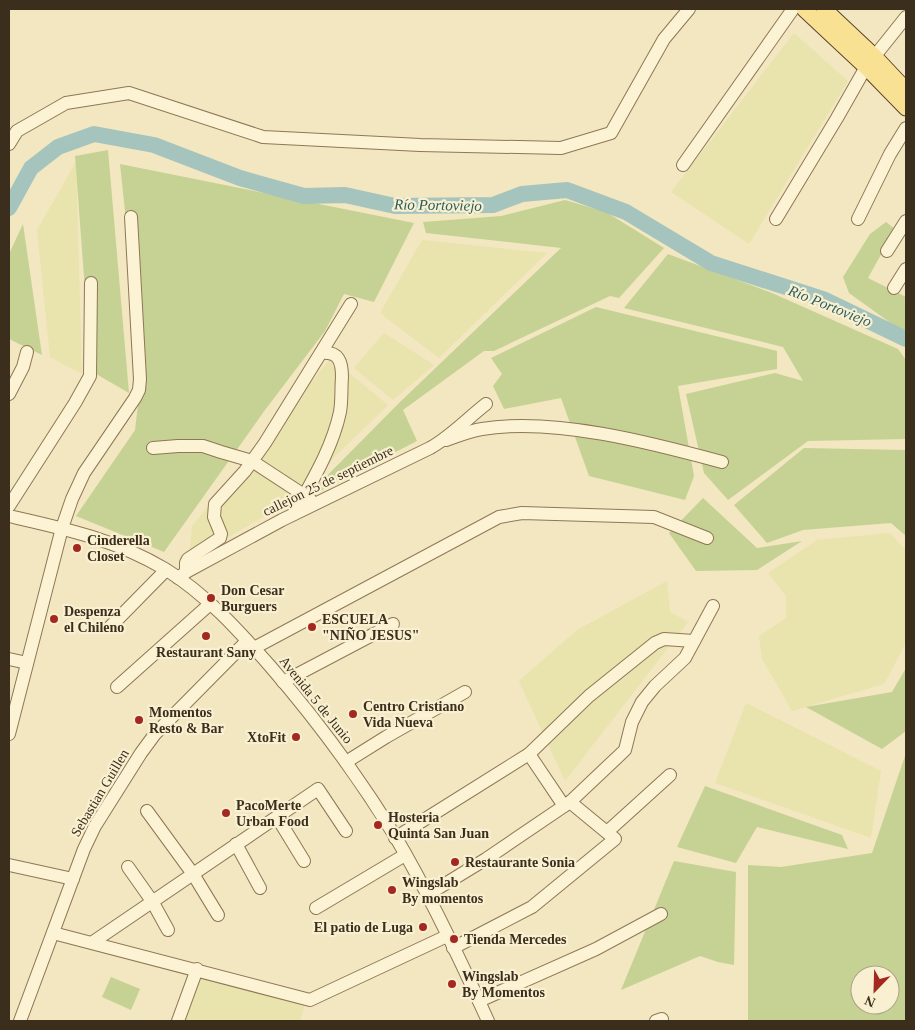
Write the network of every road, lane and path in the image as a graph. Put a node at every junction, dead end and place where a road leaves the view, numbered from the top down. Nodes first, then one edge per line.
1 (689, 9) edge
2 (794, 9) edge
3 (804, 9) edge
4 (830, 10) edge
5 (906, 17) edge
6 (870, 61) junction
7 (906, 90) edge
8 (906, 108) edge
9 (906, 128) edge
10 (9, 144) edge
11 (683, 165) dead end
12 (131, 217) dead end
13 (776, 219) dead end
14 (858, 219) dead end
15 (906, 221) edge
16 (887, 251) dead end
17 (906, 269) edge
18 (91, 283) dead end
19 (894, 288) dead end
20 (351, 304) dead end
21 (27, 352) dead end
22 (321, 353) junction
23 (9, 394) edge
24 (486, 404) dead end
25 (441, 442) junction
26 (153, 448) dead end
27 (252, 461) junction
28 (722, 462) dead end
29 (304, 495) junction
30 (316, 502) junction
31 (9, 506) edge
32 (294, 514) junction
33 (9, 516) edge
34 (62, 528) junction
35 (707, 538) dead end
36 (166, 570) junction
37 (182, 575) junction
38 (210, 604) junction
39 (713, 606) dead end
40 (393, 624) dead end
41 (110, 627) dead end
42 (694, 641) junction
43 (251, 644) junction
44 (9, 659) edge
45 (27, 663) junction
46 (283, 682) junction
47 (116, 687) dead end
48 (465, 692) dead end
49 (9, 734) edge
50 (529, 754) junction
51 (346, 762) junction
52 (670, 775) dead end
53 (567, 804) junction
54 (147, 811) dead end
55 (277, 817) junction
56 (346, 831) dead end
57 (607, 832) junction
58 (396, 838) junction
59 (236, 844) junction
60 (405, 855) junction
61 (304, 861) dead end
62 (9, 865) edge
63 (128, 866) dead end
64 (193, 874) junction
65 (73, 879) junction
66 (260, 888) dead end
67 (427, 895) junction
68 (152, 901) junction
69 (316, 908) dead end
70 (661, 914) dead end
71 (218, 915) dead end
72 (168, 930) dead end
73 (53, 933) junction
74 (447, 936) junction
75 (93, 942) junction
76 (453, 948) junction
77 (197, 969) junction
78 (479, 1001) junction
79 (20, 1021) edge
80 (178, 1021) edge
81 (488, 1021) edge

1 - 10 street
2 - 11 street
3 - 6 main road
4 - 6 main road
5 - 6 street
6 - 7 main road
6 - 8 main road
6 - 13 street
9 - 14 street
12 - 34 street
15 - 16 street
17 - 19 street
18 - 31 street
20 - 22 street
21 - 23 street
22 - 27 street
22 - 29 street
24 - 25 street, callejon 25 de septiembre
25 - 28 street
25 - 30 street, callejon 25 de septiembre
26 - 27 street
27 - 29 street
27 - 37 street
29 - 30 street
29 - 32 street
30 - 32 street, callejon 25 de septiembre
32 - 37 street, callejon 25 de septiembre
33 - 34 street, Avenida 5 de Junio
34 - 36 street, Avenida 5 de Junio
34 - 45 street
35 - 43 street, Sebastian Guillen
36 - 37 street, Avenida 5 de Junio
36 - 41 street
37 - 38 street, Avenida 5 de Junio
38 - 43 street, Avenida 5 de Junio
38 - 47 street
39 - 42 street
40 - 46 street
42 - 50 street
42 - 53 street
43 - 46 street, Avenida 5 de Junio
43 - 65 street, Sebastian Guillen
44 - 45 street
45 - 49 street
46 - 51 street, Avenida 5 de Junio
48 - 51 street
50 - 53 street
50 - 58 street
51 - 58 street, Avenida 5 de Junio
52 - 57 street
53 - 57 street
53 - 67 street
54 - 64 street
55 - 56 street
55 - 59 street
55 - 61 street
57 - 76 street
58 - 60 street, Avenida 5 de Junio
59 - 64 street
59 - 66 street
60 - 67 street, Avenida 5 de Junio
60 - 69 street
62 - 65 street
63 - 68 street
64 - 68 street
64 - 71 street
65 - 73 street, Sebastian Guillen
67 - 74 street, Avenida 5 de Junio
68 - 72 street
68 - 75 street
70 - 78 street
73 - 75 street
73 - 79 street, Sebastian Guillen
74 - 76 street, Avenida 5 de Junio
74 - 77 street
75 - 77 street
76 - 78 street, Avenida 5 de Junio
77 - 80 street
78 - 81 street, Avenida 5 de Junio

